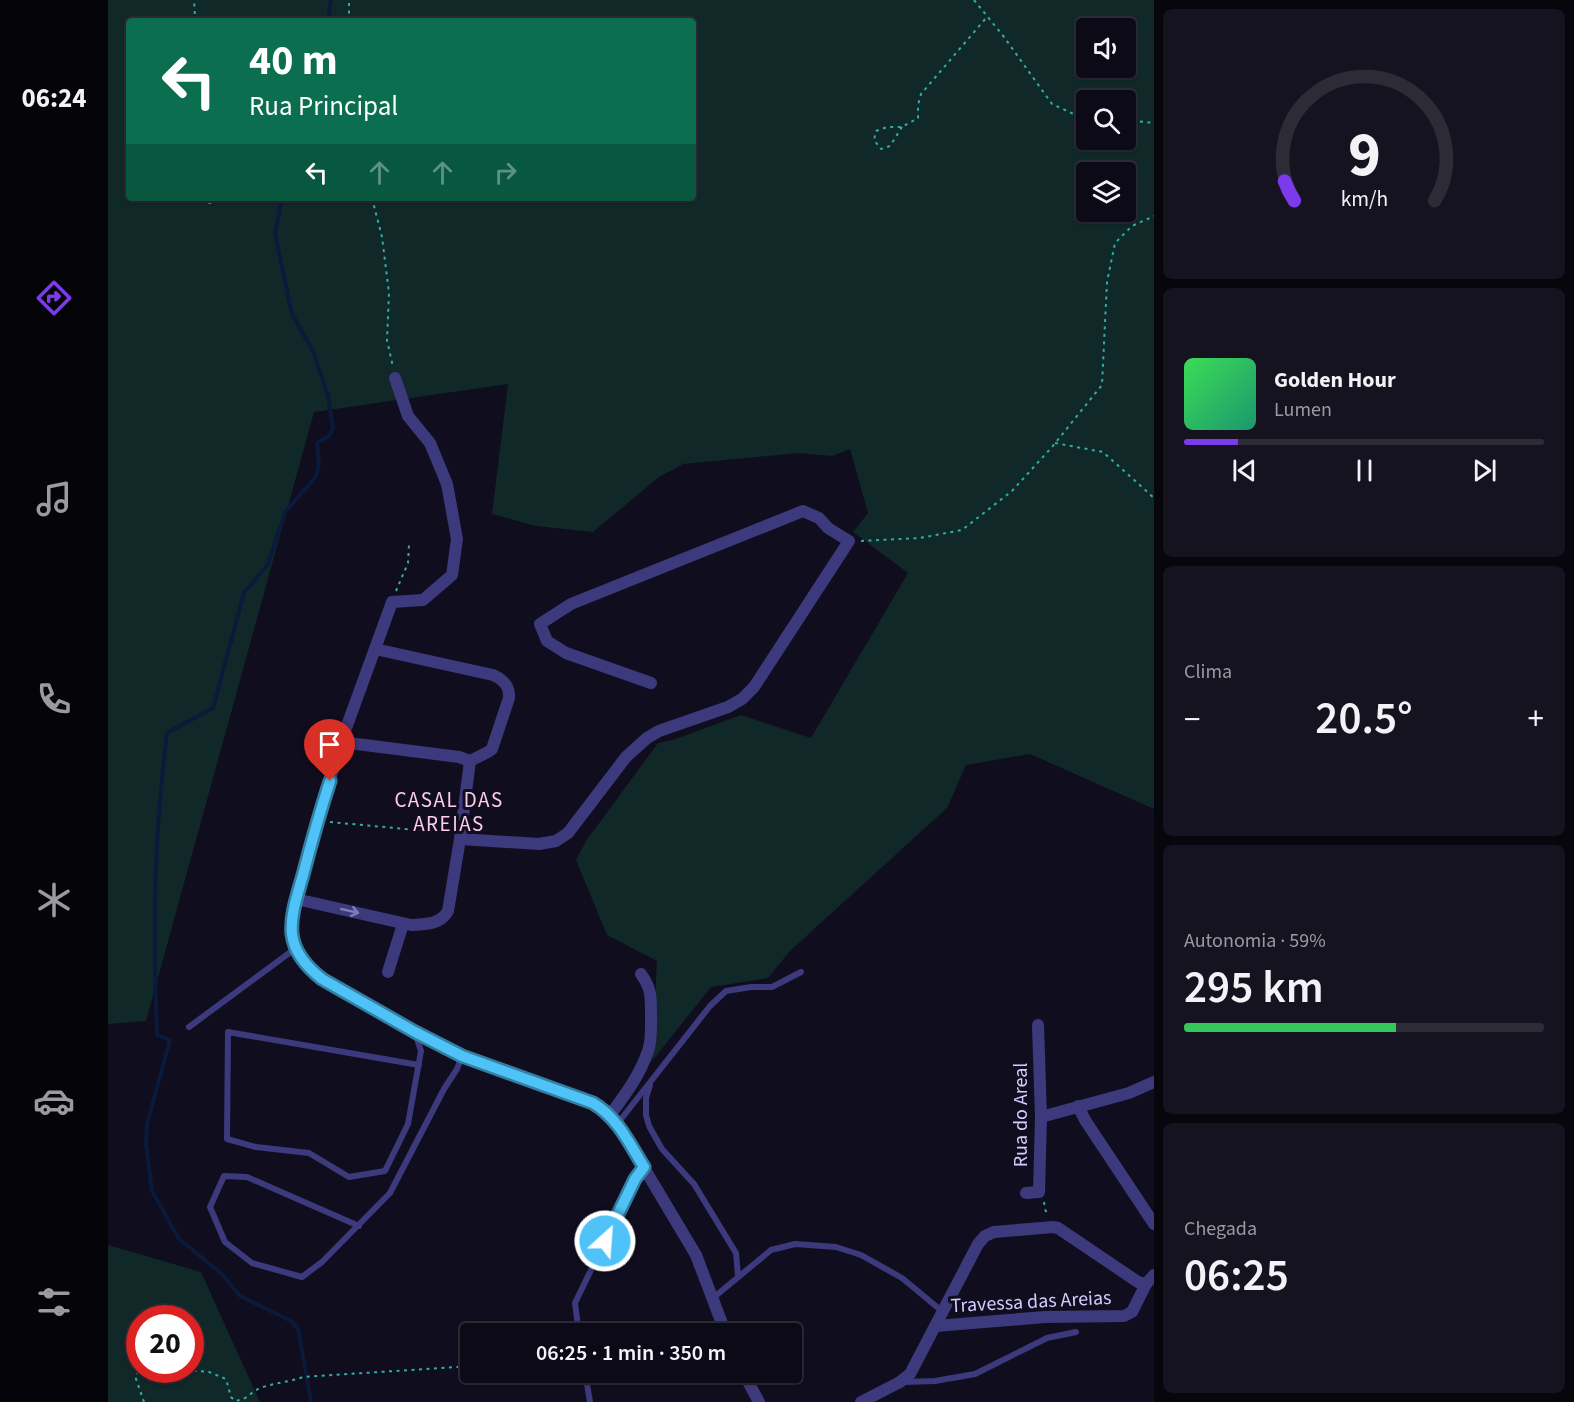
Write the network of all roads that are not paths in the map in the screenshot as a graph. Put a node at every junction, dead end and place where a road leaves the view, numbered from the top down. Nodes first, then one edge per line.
1 (395, 378) road end
2 (375, 649) junction
3 (651, 683) dead end
4 (341, 742) junction
5 (470, 761) junction
6 (460, 838) junction
7 (296, 899) junction
8 (404, 924) junction
9 (296, 948) junction
10 (388, 972) dead end
11 (801, 972) dead end
12 (641, 974) dead end
13 (1038, 1025) dead end
14 (189, 1027) dead end
15 (415, 1032) junction
16 (462, 1056) junction
17 (419, 1065) junction
18 (651, 1081) junction
19 (1154, 1082) edge
20 (1078, 1106) junction
21 (1041, 1117) junction
22 (614, 1119) junction
23 (644, 1167) junction
24 (1033, 1192) road end
25 (1154, 1224) edge
26 (359, 1226) junction
27 (738, 1276) junction
28 (1150, 1279) edge
29 (713, 1298) junction
30 (943, 1312) junction
31 (577, 1323) edge
32 (722, 1323) edge
33 (936, 1326) junction
34 (1076, 1332) dead end
35 (900, 1382) junction
36 (587, 1383) edge
37 (749, 1383) edge
38 (590, 1402) edge
39 (759, 1402) edge
40 (861, 1402) edge

1 - 2 street
2 - 4 street
2 - 5 street
3 - 6 street
4 - 5 street
4 - 7 street
5 - 6 street
6 - 8 street
7 -> 8 street
7 - 9 street
8 - 10 street
9 - 14 lane
9 - 15 street
11 - 18 lane
12 - 22 street
13 - 21 street, Rua do Areal
15 - 16 street
15 - 17 lane
16 - 22 street
16 - 26 lane
17 - 17 lane
18 - 22 lane
18 - 27 lane
19 - 20 street
20 - 21 street
20 - 25 street
21 - 24 street, Rua do Areal
22 - 23 street
23 - 29 street
23 - 31 lane
26 - 26 lane
27 - 29 lane
27 - 30 lane
28 - 30 street
28 - 33 street, Travessa das Areias
29 - 32 street
30 - 33 street
33 - 35 street
34 - 35 lane
35 - 40 street
36 - 38 lane
37 - 39 street

